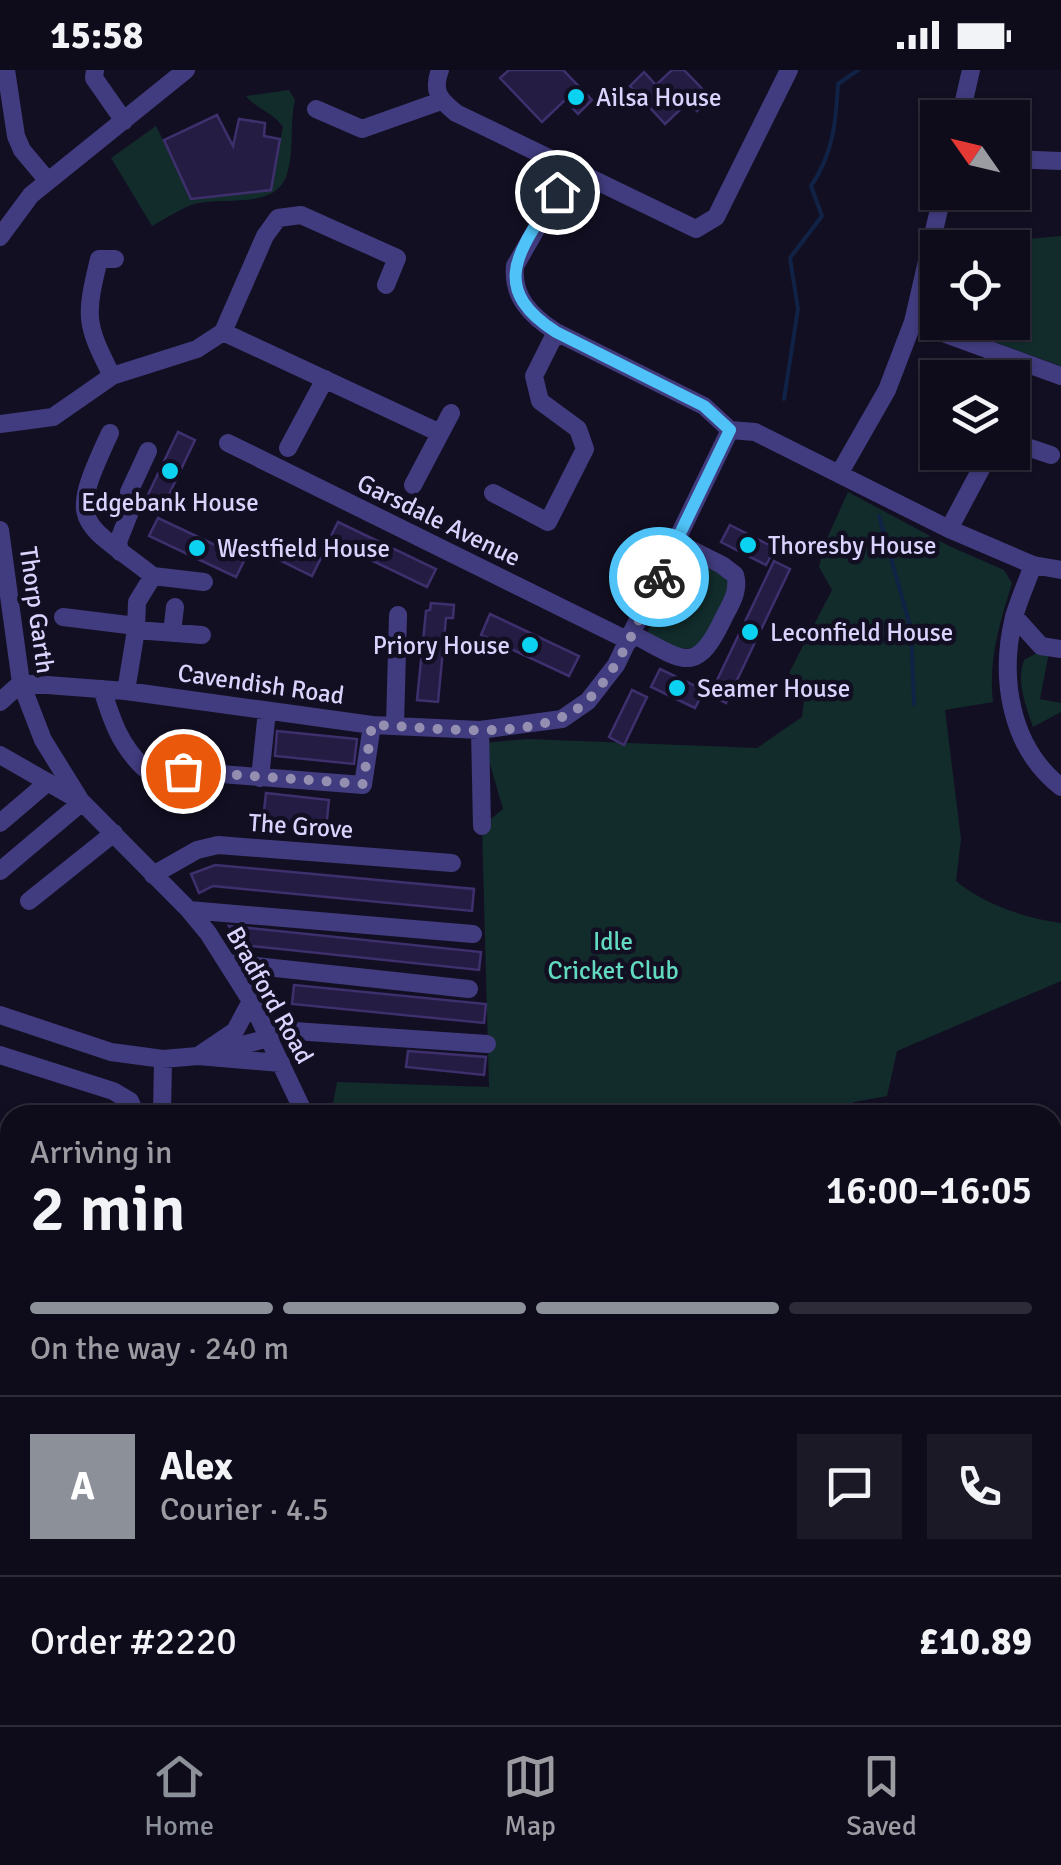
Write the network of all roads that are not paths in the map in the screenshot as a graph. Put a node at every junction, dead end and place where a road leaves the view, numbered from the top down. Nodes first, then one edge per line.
1 (6, 70) edge
2 (95, 70) edge
3 (186, 70) edge
4 (440, 70) edge
5 (789, 70) edge
6 (971, 70) edge
7 (964, 100) edge
8 (441, 101) junction
9 (316, 109) dead end
10 (124, 121) junction
11 (1030, 160) edge
12 (1061, 161) edge
13 (570, 170) junction
14 (48, 182) junction
15 (939, 210) edge
16 (0, 237) edge
17 (102, 255) dead end
18 (386, 285) dead end
19 (913, 322) junction
20 (223, 332) junction
21 (556, 332) junction
22 (112, 376) junction
23 (1061, 376) edge
24 (325, 379) junction
25 (451, 413) dead end
26 (0, 424) edge
27 (730, 430) junction
28 (110, 433) dead end
29 (440, 433) junction
30 (228, 443) dead end
31 (288, 448) dead end
32 (1030, 448) edge
33 (148, 451) dead end
34 (1050, 454) dead end
35 (980, 470) edge
36 (839, 474) junction
37 (413, 485) dead end
38 (493, 493) dead end
39 (949, 529) junction
40 (0, 530) edge
41 (676, 542) junction
42 (120, 552) junction
43 (1034, 565) junction
44 (1061, 570) edge
45 (153, 576) junction
46 (4, 582) edge
47 (204, 582) dead end
48 (176, 607) dead end
49 (398, 615) dead end
50 (1014, 616) junction
51 (63, 617) dead end
52 (136, 628) junction
53 (172, 632) junction
54 (202, 635) dead end
55 (631, 638) junction
56 (8, 646) edge
57 (1061, 650) edge
58 (22, 683) junction
59 (102, 689) junction
60 (126, 691) junction
61 (0, 702) edge
62 (267, 711) junction
63 (372, 725) junction
64 (395, 725) junction
65 (480, 730) junction
66 (0, 755) edge
67 (260, 778) junction
68 (48, 782) junction
69 (1061, 787) edge
70 (82, 802) junction
71 (0, 823) edge
72 (482, 826) dead end
73 (114, 833) junction
74 (452, 863) dead end
75 (0, 871) edge
76 (153, 875) junction
77 (30, 902) dead end
78 (189, 910) junction
79 (473, 934) dead end
80 (228, 963) junction
81 (469, 989) dead end
82 (250, 1001) junction
83 (0, 1014) edge
84 (266, 1034) junction
85 (487, 1044) dead end
86 (0, 1055) edge
87 (198, 1056) junction
88 (163, 1059) junction
89 (281, 1064) junction
90 (132, 1105) edge
91 (162, 1105) edge
92 (300, 1105) edge

1 - 14 street
2 - 10 street
3 - 10 street
4 - 8 street
5 - 13 street
6 - 7 street
8 - 9 street
8 - 13 street
10 - 14 street
11 - 12 street
13 - 21 street
14 - 16 street
15 - 19 street
17 - 22 street
18 - 20 street
19 - 23 street
19 - 36 street
20 - 22 street
20 - 24 street
21 - 27 street
21 - 38 street
22 - 26 street
24 - 29 street
24 - 31 street
25 - 29 street
27 - 36 street
27 - 41 street, Cavendish Road
28 - 42 street
29 - 37 street
30 - 55 street, Garsdale Avenue
32 - 34 street
33 - 42 street
35 - 39 street
36 - 39 street
39 - 43 street
40 - 46 street, Thorp Garth
41 - 55 street, Cavendish Road
41 - 55 street
42 - 45 street
43 - 44 street
43 - 50 street
45 - 47 street
45 - 52 street
46 - 56 street, Thorp Garth
48 - 53 street
49 - 64 street
50 - 57 street
50 - 69 street
51 - 52 street
52 - 53 street
52 - 60 street
53 - 54 street
55 - 65 street, Cavendish Road
56 - 58 street, Thorp Garth
58 - 59 street, Cavendish Road
58 - 61 street
58 - 70 street, Thorp Garth
59 - 60 street, Cavendish Road
59 - 67 street
60 - 62 street, Cavendish Road
62 - 63 street, Cavendish Road
62 - 67 street
63 - 64 street, Cavendish Road
63 - 67 street
64 - 65 street, Cavendish Road
65 - 72 street
66 - 68 street, Bradford Road
68 - 70 street, Bradford Road
68 - 71 street
70 - 73 street, Bradford Road
70 - 75 street
73 - 76 street, Bradford Road
73 - 77 street
74 - 76 street, The Grove
76 - 78 street, Bradford Road
78 - 79 street
78 - 80 street, Bradford Road
80 - 81 street
80 - 82 street, Bradford Road
82 - 84 street, Bradford Road
82 - 87 street
83 - 88 street
84 - 85 street
84 - 87 street
84 - 89 street, Bradford Road
86 - 90 street
87 - 88 street
87 - 89 street
88 - 91 street
89 - 92 street, Bradford Road

